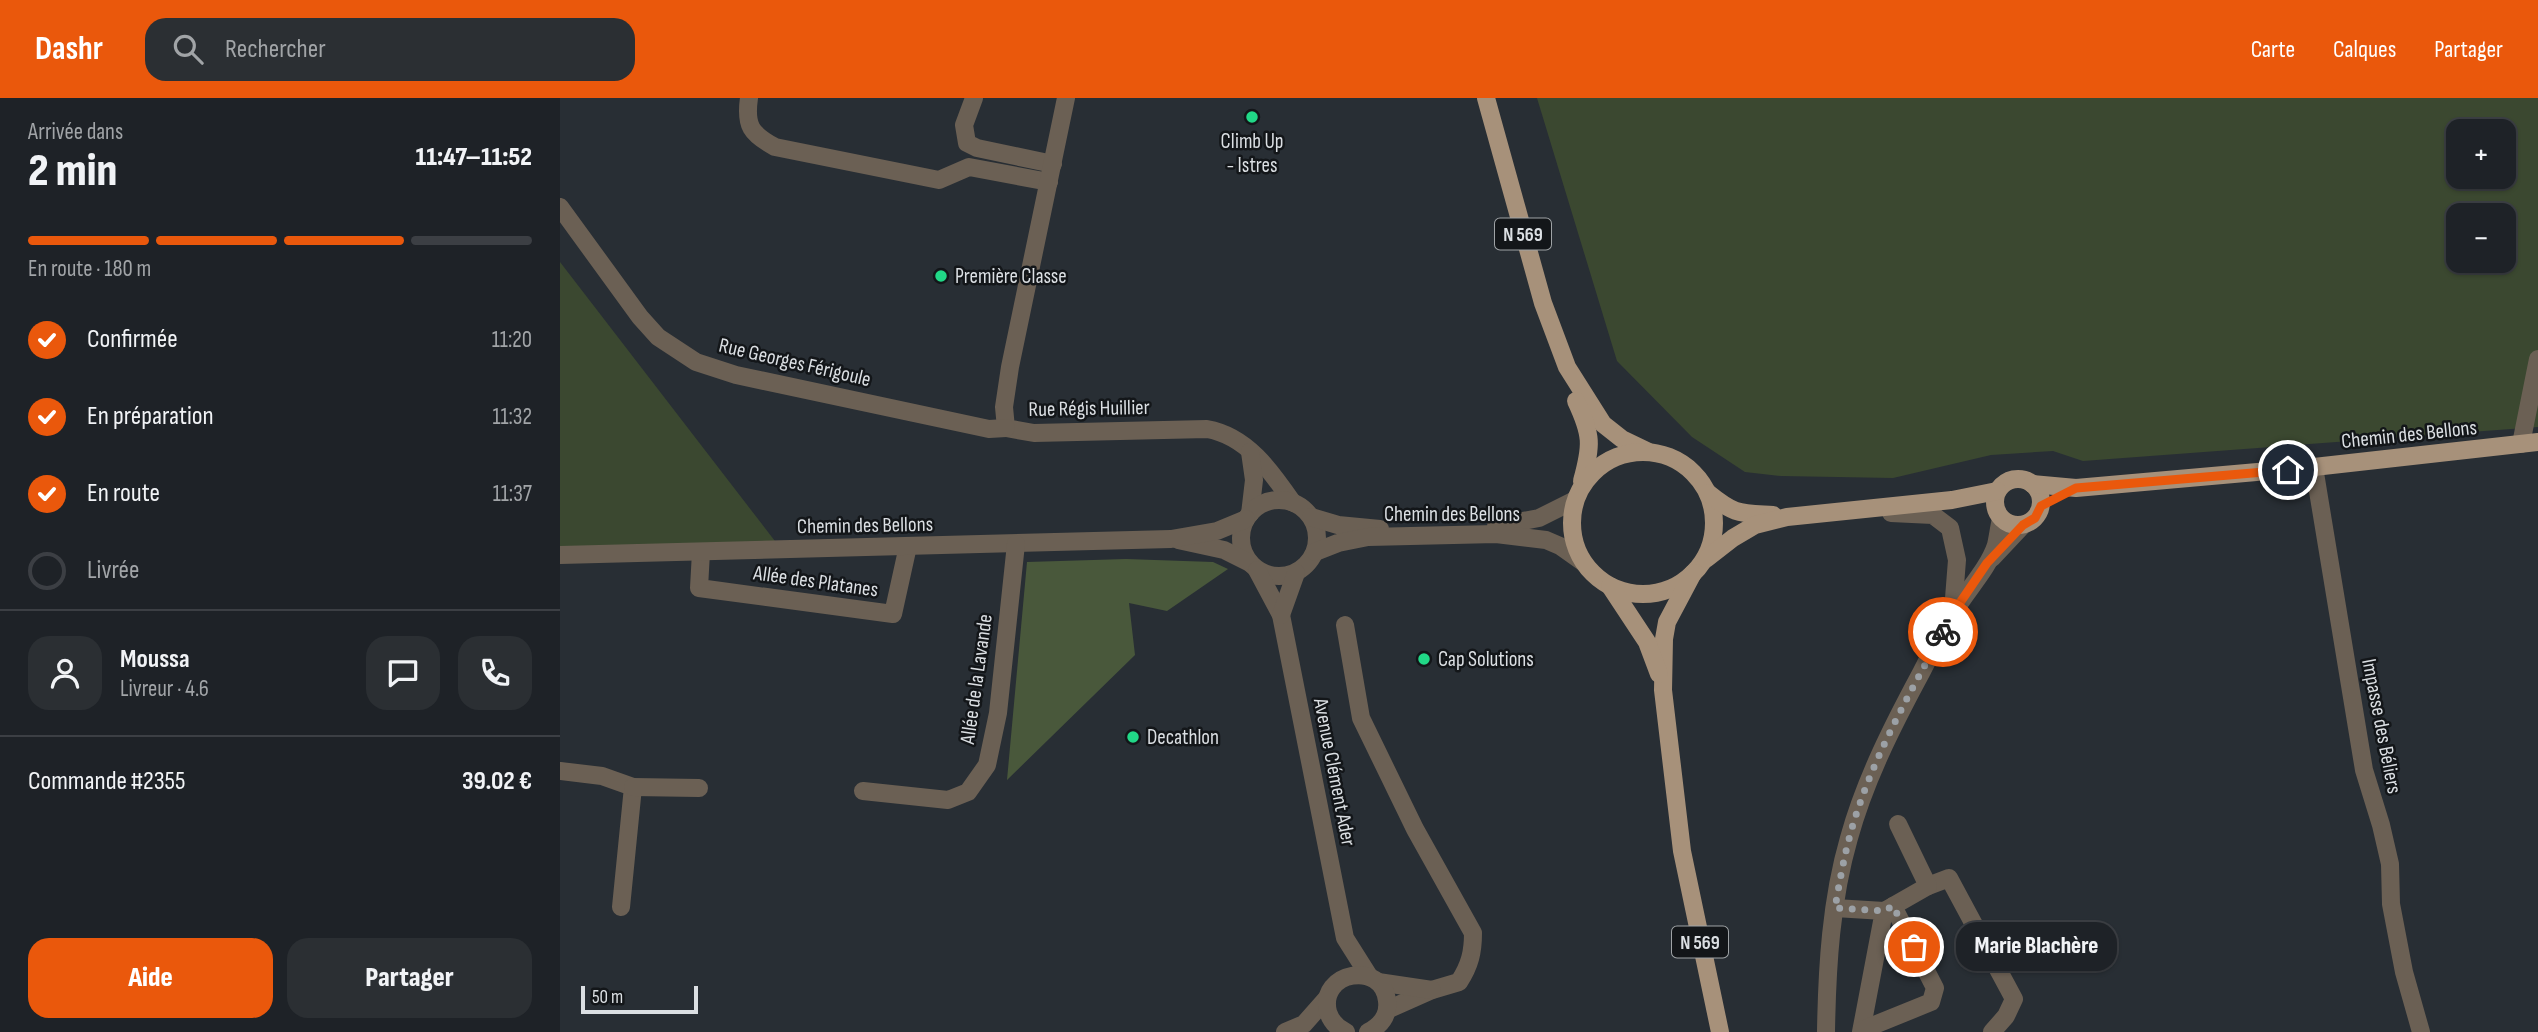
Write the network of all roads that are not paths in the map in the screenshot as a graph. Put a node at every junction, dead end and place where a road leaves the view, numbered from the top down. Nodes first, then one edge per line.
1 (749, 98) edge
2 (974, 98) edge
3 (1066, 98) edge
4 (1486, 98) edge
5 (1051, 173) junction
6 (560, 207) edge
7 (2538, 359) edge
8 (1567, 367) junction
9 (1006, 428) junction
10 (2530, 443) edge
11 (1647, 451) junction
12 (1250, 452) junction
13 (2314, 467) junction
14 (2032, 484) junction
15 (2076, 488) junction
16 (1997, 491) junction
17 (1708, 493) junction
18 (1578, 494) junction
19 (1952, 499) junction
20 (1293, 503) junction
21 (2041, 506) junction
22 (1860, 509) junction
23 (1998, 515) junction
24 (1248, 517) junction
25 (1311, 517) junction
26 (1787, 517) junction
27 (2023, 525) junction
28 (1171, 539) junction
29 (1016, 544) junction
30 (908, 546) junction
31 (701, 552) junction
32 (1315, 552) junction
33 (560, 555) edge
34 (1584, 563) junction
35 (1987, 563) junction
36 (1253, 566) junction
37 (1698, 568) junction
38 (1296, 572) junction
39 (1610, 586) junction
40 (1953, 613) junction
41 (1281, 615) junction
42 (1345, 625) dead end
43 (1663, 690) junction
44 (560, 771) edge
45 (633, 787) junction
46 (699, 788) dead end
47 (863, 791) dead end
48 (1898, 824) dead end
49 (1928, 886) junction
50 (621, 907) dead end
51 (1835, 908) junction
52 (1888, 909) junction
53 (1345, 938) junction
54 (1373, 979) junction
55 (1432, 990) junction
56 (1331, 991) junction
57 (1387, 1010) junction
58 (1304, 1024) junction
59 (1340, 1028) edge
60 (1374, 1030) edge
61 (1862, 1031) edge
62 (1285, 1032) edge
63 (1720, 1032) edge
64 (1826, 1032) edge
65 (1992, 1032) edge
66 (2421, 1032) edge

1 - 5 street
2 - 5 street
3 - 5 street, Rue Régis Huillier
4 - 8 main road, N 569
5 - 9 street, Rue Régis Huillier
6 - 9 street, Rue Georges Férigoule
7 - 10 street
8 - 11 main road, N 569
8 - 18 main road, N 569
9 - 12 street, Rue Régis Huillier
10 - 13 main road, Chemin des Bellons
11 - 17 main road
11 - 18 main road
12 - 20 street, Rue Régis Huillier
12 - 24 street
13 - 15 main road, Chemin des Bellons
13 - 66 street, Impasse des Béliers
14 - 15 main road, Chemin des Bellons
14 - 16 main road
14 - 21 main road
15 - 21 main road, Chemin des Bellons
16 - 19 main road
16 - 23 main road
17 - 26 main road
17 - 37 main road
18 - 25 street, Chemin des Bellons
18 - 34 main road
19 - 22 main road
19 - 23 main road
20 - 24 street
20 - 25 street
21 - 27 main road
22 - 26 main road
22 - 40 street
23 - 27 main road
23 - 35 street
24 - 28 street, Chemin des Bellons
24 - 36 street
25 - 32 street
26 - 37 main road
27 - 35 street
28 - 29 street, Chemin des Bellons
28 - 36 street, Chemin des Bellons
29 - 30 street, Chemin des Bellons
29 - 47 street, Allée de la Lavande
30 - 31 street, Chemin des Bellons
30 - 31 street, Allée des Platanes
31 - 33 street, Chemin des Bellons
32 - 34 street, Chemin des Bellons
32 - 38 street
34 - 39 main road
35 - 40 street
36 - 38 street
36 - 41 street, Avenue Clément Ader
37 - 39 main road
37 - 43 main road, N 569
38 - 41 street
39 - 43 main road, N 569
40 - 51 street
41 - 53 street, Avenue Clément Ader
42 - 55 street
43 - 63 main road, N 569
44 - 45 street
45 - 46 street
45 - 50 street
48 - 49 street
49 - 52 street
49 - 65 street
51 - 52 street
51 - 64 street
52 - 61 street
52 - 61 street
53 - 54 street, Avenue Clément Ader
53 - 56 street, Avenue Clément Ader
54 - 55 street
54 - 56 street
54 - 57 street, Avenue Clément Ader
55 - 57 street
56 - 58 street
56 - 59 street
57 - 60 street
58 - 59 street
58 - 62 street

